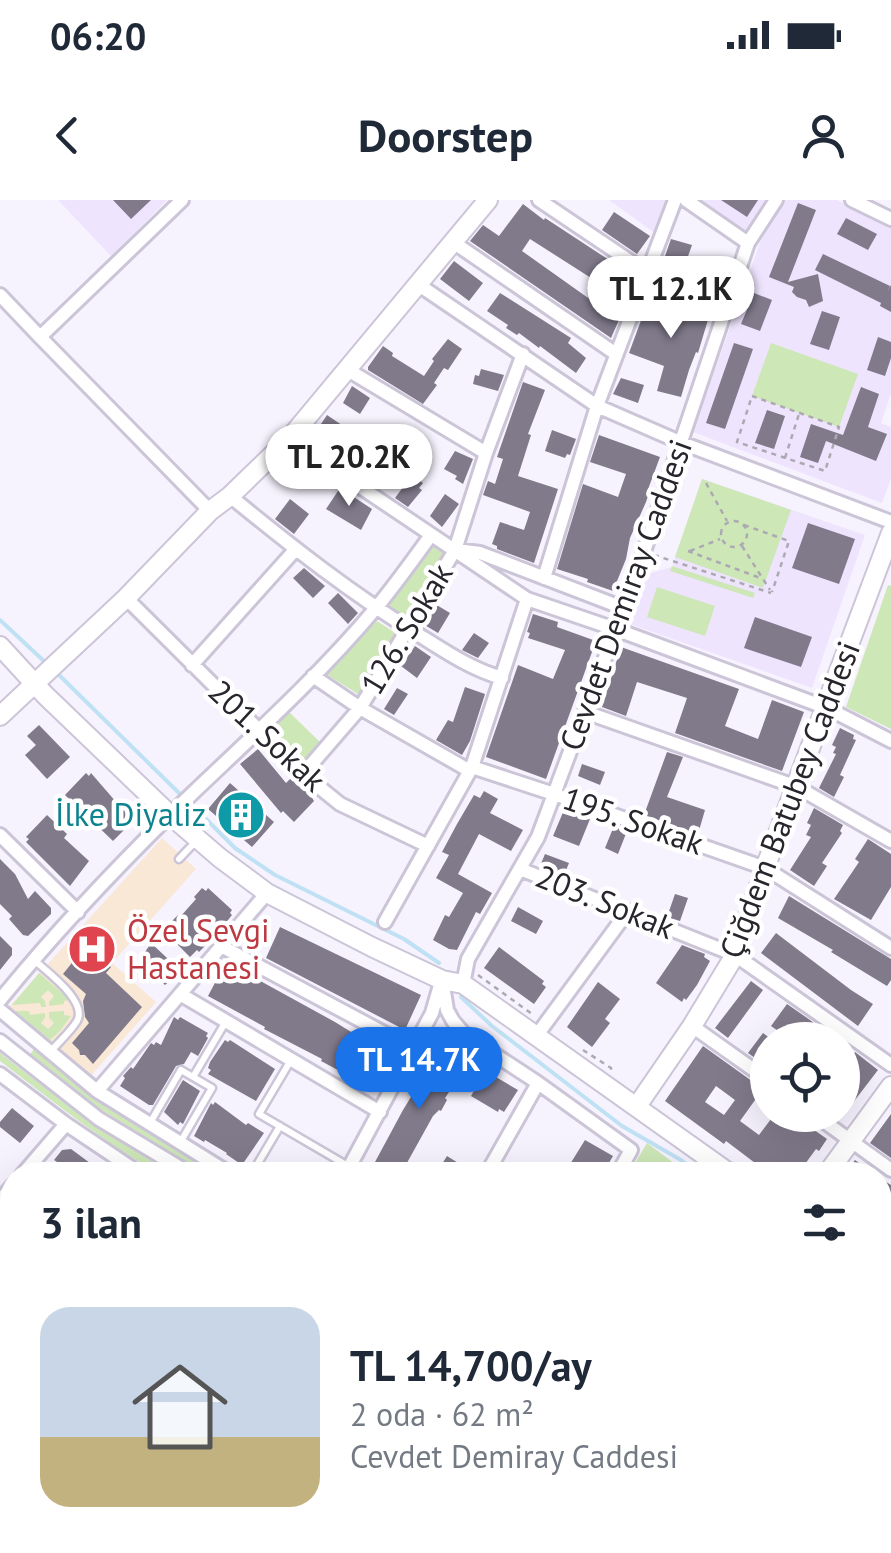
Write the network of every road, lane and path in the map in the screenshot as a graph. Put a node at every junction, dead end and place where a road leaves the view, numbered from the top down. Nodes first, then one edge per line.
1 (182, 200) edge
2 (488, 200) edge
3 (539, 200) edge
4 (675, 200) edge
5 (686, 200) edge
6 (776, 200) edge
7 (853, 200) edge
8 (891, 219) edge
9 (454, 242) junction
10 (748, 242) junction
11 (646, 272) junction
12 (418, 285) junction
13 (0, 295) edge
14 (40, 337) junction
15 (523, 354) junction
16 (616, 354) junction
17 (348, 370) junction
18 (597, 406) junction
19 (799, 412) junction
20 (289, 438) junction
21 (682, 443) junction
22 (486, 453) junction
23 (785, 458) junction
24 (706, 483) dead end
25 (230, 496) junction
26 (210, 511) junction
27 (728, 522) junction
28 (891, 522) edge
29 (744, 525) junction
30 (891, 534) edge
31 (431, 535) junction
32 (722, 538) junction
33 (742, 545) junction
34 (295, 550) junction
35 (454, 550) junction
36 (644, 552) junction
37 (544, 578) junction
38 (763, 579) junction
39 (772, 593) junction
40 (126, 598) junction
41 (527, 599) junction
42 (624, 608) junction
43 (375, 609) junction
44 (406, 628) junction
45 (616, 629) junction
46 (0, 646) edge
47 (192, 665) junction
48 (313, 676) junction
49 (502, 678) junction
50 (34, 684) junction
51 (360, 708) junction
52 (827, 708) junction
53 (585, 712) junction
54 (0, 716) edge
55 (259, 732) junction
56 (891, 740) edge
57 (471, 769) junction
58 (303, 774) junction
59 (796, 787) junction
60 (554, 794) junction
61 (182, 804) junction
62 (0, 836) edge
63 (197, 838) junction
64 (891, 841) edge
65 (428, 846) junction
66 (180, 859) dead end
67 (520, 868) junction
68 (765, 868) junction
69 (267, 892) junction
70 (628, 911) junction
71 (78, 912) junction
72 (385, 922) dead end
73 (221, 946) junction
74 (891, 948) edge
75 (735, 955) junction
76 (33, 960) junction
77 (442, 980) junction
78 (471, 980) junction
79 (180, 994) junction
80 (0, 1000) edge
81 (0, 1010) edge
82 (226, 1022) junction
83 (536, 1026) junction
84 (692, 1026) junction
85 (0, 1041) edge
86 (414, 1049) junction
87 (50, 1052) junction
88 (291, 1060) junction
89 (891, 1065) edge
90 (750, 1067) edge
91 (0, 1074) edge
92 (193, 1077) junction
93 (538, 1083) junction
94 (891, 1086) edge
95 (97, 1091) junction
96 (637, 1106) junction
97 (380, 1112) junction
98 (66, 1124) junction
99 (150, 1124) junction
100 (280, 1126) junction
101 (838, 1132) edge
102 (180, 1142) junction
103 (852, 1142) junction
104 (637, 1152) junction
105 (33, 1162) edge
106 (123, 1162) edge
107 (169, 1162) edge
108 (212, 1162) edge
109 (259, 1162) edge
110 (334, 1162) edge
111 (352, 1162) edge
112 (493, 1162) edge
113 (629, 1162) edge
114 (644, 1162) edge
115 (714, 1162) edge
116 (836, 1162) edge
117 (880, 1162) edge

1 - 14 street
2 - 9 main road
3 - 11 street
4 - 11 street
5 - 10 street
6 - 10 street, Cevdet Demiray Caddesi
7 - 8 street
9 - 12 main road
9 - 16 street
10 - 21 street, Cevdet Demiray Caddesi
11 - 16 street
12 - 15 street
12 - 17 main road
13 - 14 street
14 - 26 street
15 - 18 street
15 - 22 street, 126. Sokak
16 - 18 street
17 - 20 main road
17 - 22 street
18 - 21 street
18 - 37 street
19 - 23 path
19 - 23 path
19 - 23 path
20 - 25 main road
20 - 31 street
21 - 28 street
21 - 36 street, Cevdet Demiray Caddesi
22 - 35 street, 126. Sokak
24 - 27 path
25 - 26 main road
25 - 34 street
26 - 40 main road
27 - 29 path
27 - 32 path
29 - 33 path
29 - 39 path
30 - 52 main road, Çiğdem Batubey Caddesi
31 - 35 street
31 - 43 street
32 - 33 path
32 - 38 path
33 - 38 path
34 - 43 street
34 - 47 street
35 - 37 street
35 - 41 street
35 - 44 street, 126. Sokak
36 - 39 path
36 - 42 street, Cevdet Demiray Caddesi
37 - 42 street
38 - 39 path
40 - 47 street, 201. Sokak
40 - 50 main road
41 - 45 street
41 - 49 street
42 - 45 street, Cevdet Demiray Caddesi
43 - 44 street
43 - 48 street
44 - 49 street
44 - 51 street, 126. Sokak
45 - 52 street
45 - 53 street, Cevdet Demiray Caddesi
46 - 50 main road
47 - 55 street, 201. Sokak
48 - 51 street, 195. Sokak
48 - 55 street
49 - 57 street
50 - 54 main road
50 - 61 main road
51 - 57 street, 195. Sokak
51 - 58 street, 126. Sokak
52 - 56 street
52 - 59 main road, Çiğdem Batubey Caddesi
53 - 59 street
53 - 60 street, Cevdet Demiray Caddesi
55 - 58 street, 201. Sokak
55 - 61 street
57 - 60 street, 195. Sokak
57 - 65 street
58 - 65 street, 201. Sokak
59 - 64 street
59 - 68 main road, Çiğdem Batubey Caddesi
60 - 67 street, Cevdet Demiray Caddesi
60 - 68 street, 195. Sokak
61 - 63 main road
61 - 71 street
62 - 71 street
63 - 66 lane
63 - 69 main road
65 - 72 street
67 - 70 street, 203. Sokak
67 - 78 street, Cevdet Demiray Caddesi
68 - 74 street, 195. Sokak
68 - 75 main road, Çiğdem Batubey Caddesi
69 - 73 street
69 - 77 main road
70 - 75 street, 203. Sokak
70 - 83 street
71 - 76 street
73 - 79 street
73 - 86 street
75 - 84 main road, Çiğdem Batubey Caddesi
75 - 89 street, 203. Sokak
76 - 80 street
76 - 87 lane
77 - 78 main road
77 - 86 street
77 - 93 street
78 - 83 main road
78 - 83 path
79 - 82 street
79 - 95 street
81 - 87 street
82 - 88 street
82 - 92 lane
83 - 96 main road
84 - 90 street
84 - 96 main road, Çiğdem Batubey Caddesi
85 - 107 street
86 - 97 street
87 - 95 street
88 - 97 street
88 - 100 lane
91 - 98 street
92 - 99 lane
92 - 102 lane
93 - 104 street
93 - 112 street
94 - 103 main road
95 - 99 street
96 - 115 main road
97 - 111 street
98 - 105 street
98 - 106 street
99 - 102 street
100 - 109 lane
100 - 110 lane
101 - 103 street
102 - 108 street
103 - 116 main road
103 - 117 street
104 - 113 street
104 - 114 path

